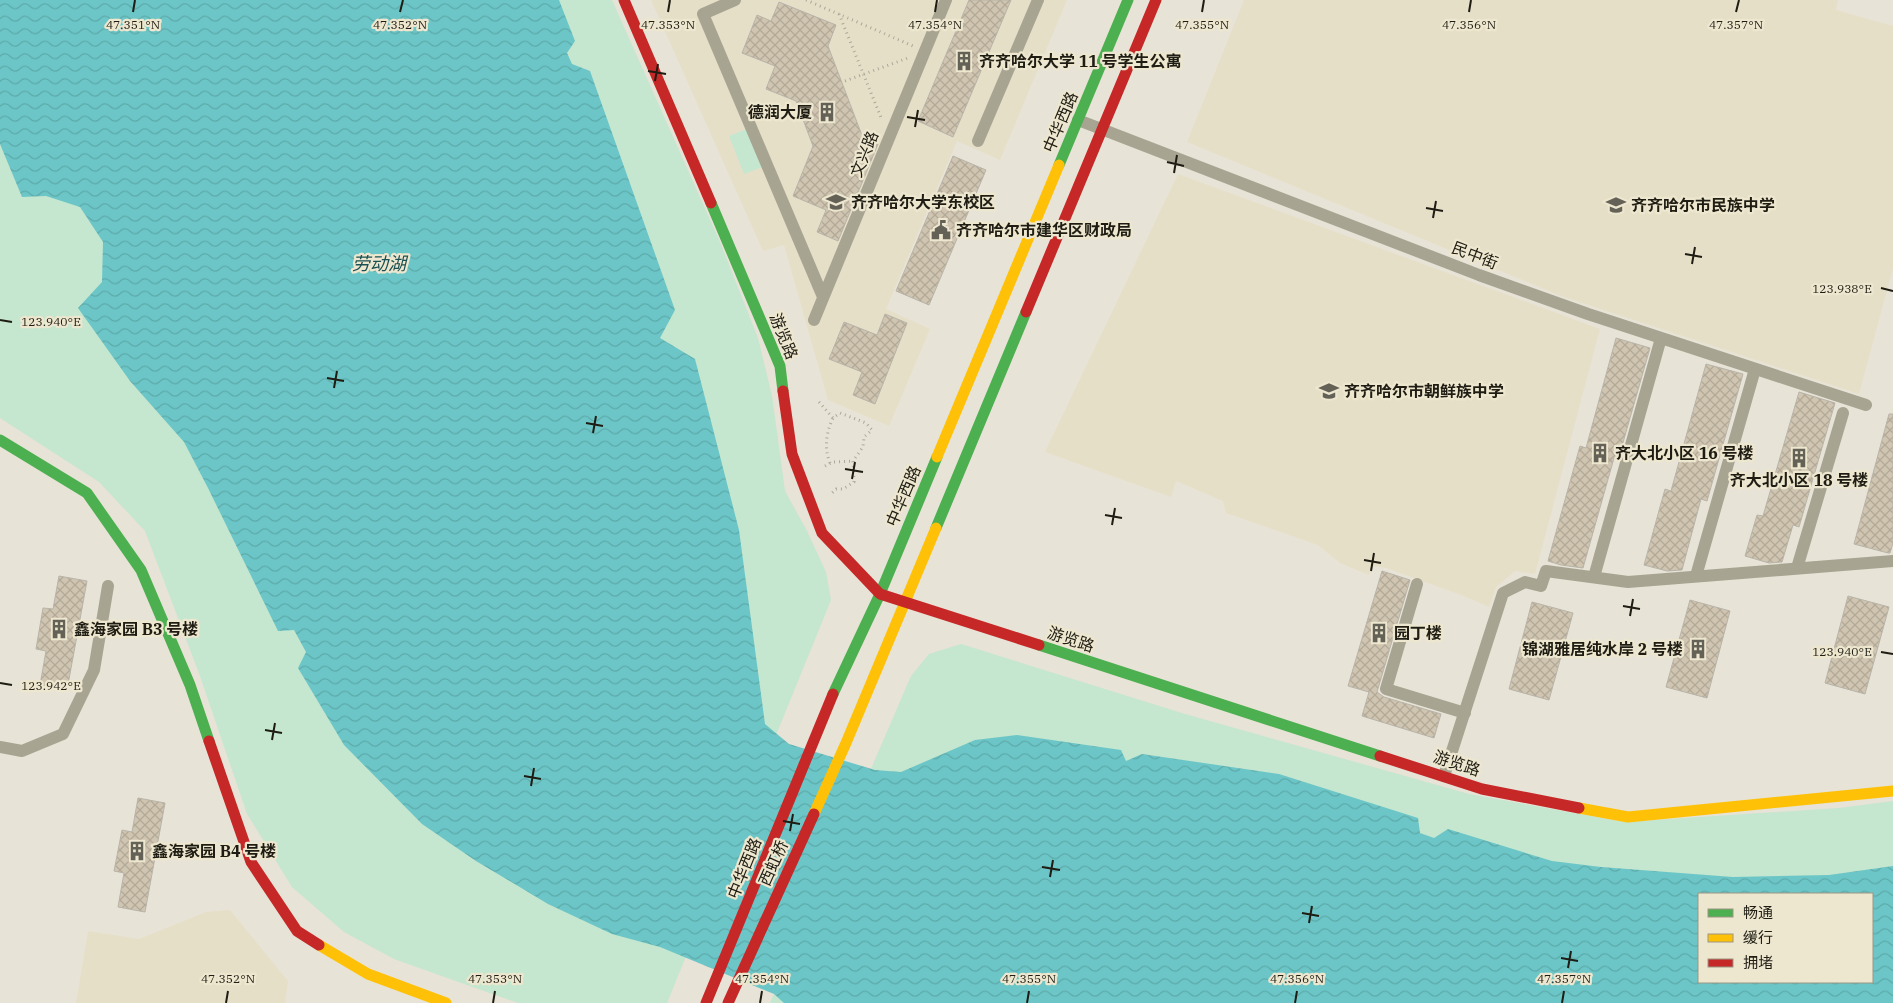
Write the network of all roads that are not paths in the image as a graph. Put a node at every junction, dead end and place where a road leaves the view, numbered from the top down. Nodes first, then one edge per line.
1 (624, 0) edge
2 (736, 0) edge
3 (946, 0) edge
4 (1038, 0) edge
5 (1128, 0) edge
6 (1156, 0) edge
7 (1078, 120) junction
8 (1102, 129) junction
9 (978, 141) dead end
10 (823, 297) junction
11 (814, 320) dead end
12 (1661, 338) junction
13 (1755, 369) junction
14 (1866, 405) dead end
15 (1843, 413) dead end
16 (0, 440) edge
17 (1893, 561) edge
18 (1796, 568) junction
19 (1696, 576) junction
20 (1594, 577) junction
21 (1418, 584) dead end
22 (108, 586) dead end
23 (880, 594) junction
24 (904, 602) junction
25 (1465, 713) junction
26 (0, 747) edge
27 (1444, 776) junction
28 (1893, 791) edge
29 (729, 1000) edge
30 (446, 1003) edge
31 (706, 1003) edge

1 - 23 main road, 游览路
2 - 10 street
3 - 10 street, 文兴路
4 - 9 street
5 - 7 main road, 中华西路
6 - 8 main road
7 - 8 street, 民中街
7 - 23 main road, 中华西路
8 - 12 street, 民中街
8 - 24 main road
10 - 11 street, 文兴路
12 - 13 street, 民中街
12 - 20 street
13 - 14 street, 民中街
13 - 19 street
15 - 18 street
16 - 30 main road
17 - 18 street
18 - 19 street
19 - 20 street
20 - 25 street
21 - 25 street
22 - 26 street
23 - 24 main road, 游览路
23 - 31 main road, 中华西路
24 - 27 main road, 游览路
24 - 29 main road, 西虹桥
25 - 27 street
27 - 28 main road, 游览路

